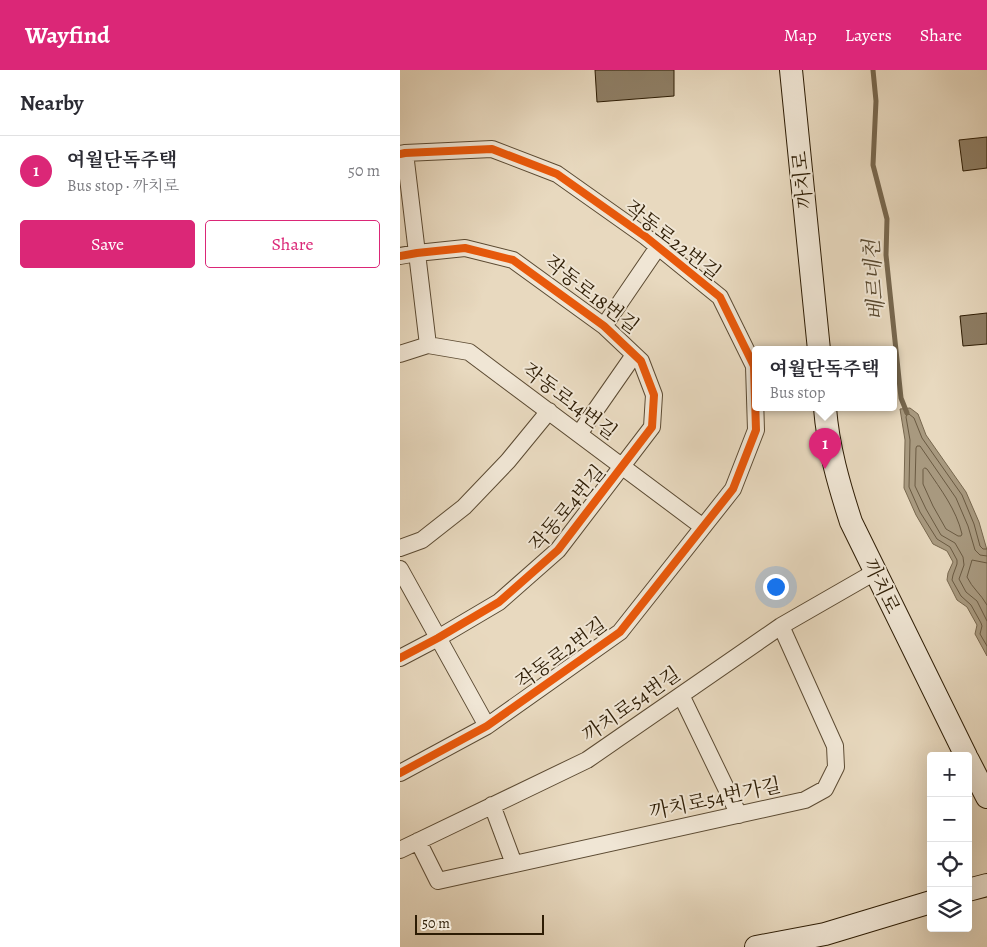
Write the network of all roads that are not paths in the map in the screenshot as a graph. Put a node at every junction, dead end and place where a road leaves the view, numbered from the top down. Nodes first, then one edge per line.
1 (791, 70) edge
2 (403, 154) edge
3 (658, 246) junction
4 (417, 253) junction
5 (400, 256) edge
6 (604, 326) junction
7 (428, 345) junction
8 (819, 346) edge
9 (400, 354) edge
10 (634, 355) junction
11 (752, 362) edge
12 (549, 411) junction
13 (755, 411) edge
14 (824, 411) edge
15 (580, 434) junction
16 (623, 467) junction
17 (703, 527) junction
18 (400, 548) edge
19 (400, 569) edge
20 (875, 572) junction
21 (781, 626) junction
22 (438, 638) junction
23 (400, 658) edge
24 (681, 695) junction
25 (487, 726) junction
26 (964, 752) edge
27 (972, 768) edge
28 (400, 773) edge
29 (987, 797) edge
30 (492, 806) junction
31 (738, 815) junction
32 (418, 841) junction
33 (400, 850) edge
34 (514, 864) junction
35 (987, 885) edge
36 (972, 889) edge
37 (927, 903) edge
38 (756, 947) edge

1 - 8 street, 까치로
2 - 3 street, 작동로22번길
2 - 4 street
3 - 6 street
3 - 11 street, 작동로22번길
4 - 5 street, 작동로18번길
4 - 6 street, 작동로18번길
4 - 7 street
6 - 10 street, 작동로18번길
7 - 9 street, 작동로14번길
7 - 12 street, 작동로14번길
10 - 15 street
10 - 16 street, 작동로18번길
12 - 15 street, 작동로14번길
12 - 18 street
13 - 17 street, 작동로22번길
14 - 20 street, 까치로
15 - 16 street, 작동로14번길
16 - 17 street, 작동로14번길
16 - 22 street, 작동로4번길
17 - 25 street, 작동로2번길
19 - 22 street
20 - 21 street, 까치로54번길
20 - 26 street, 까치로
21 - 24 street, 까치로54번길
21 - 31 street, 까치로54번가길
22 - 23 street, 작동로4번길
22 - 25 street
24 - 30 street, 까치로54번길
24 - 31 street
25 - 28 street, 작동로2번길
27 - 29 street
30 - 32 street, 까치로54번길
30 - 34 street
31 - 34 street, 까치로54번가길
32 - 33 street, 까치로54번길
32 - 34 street, 까치로54번가길
35 - 36 street
37 - 38 street

